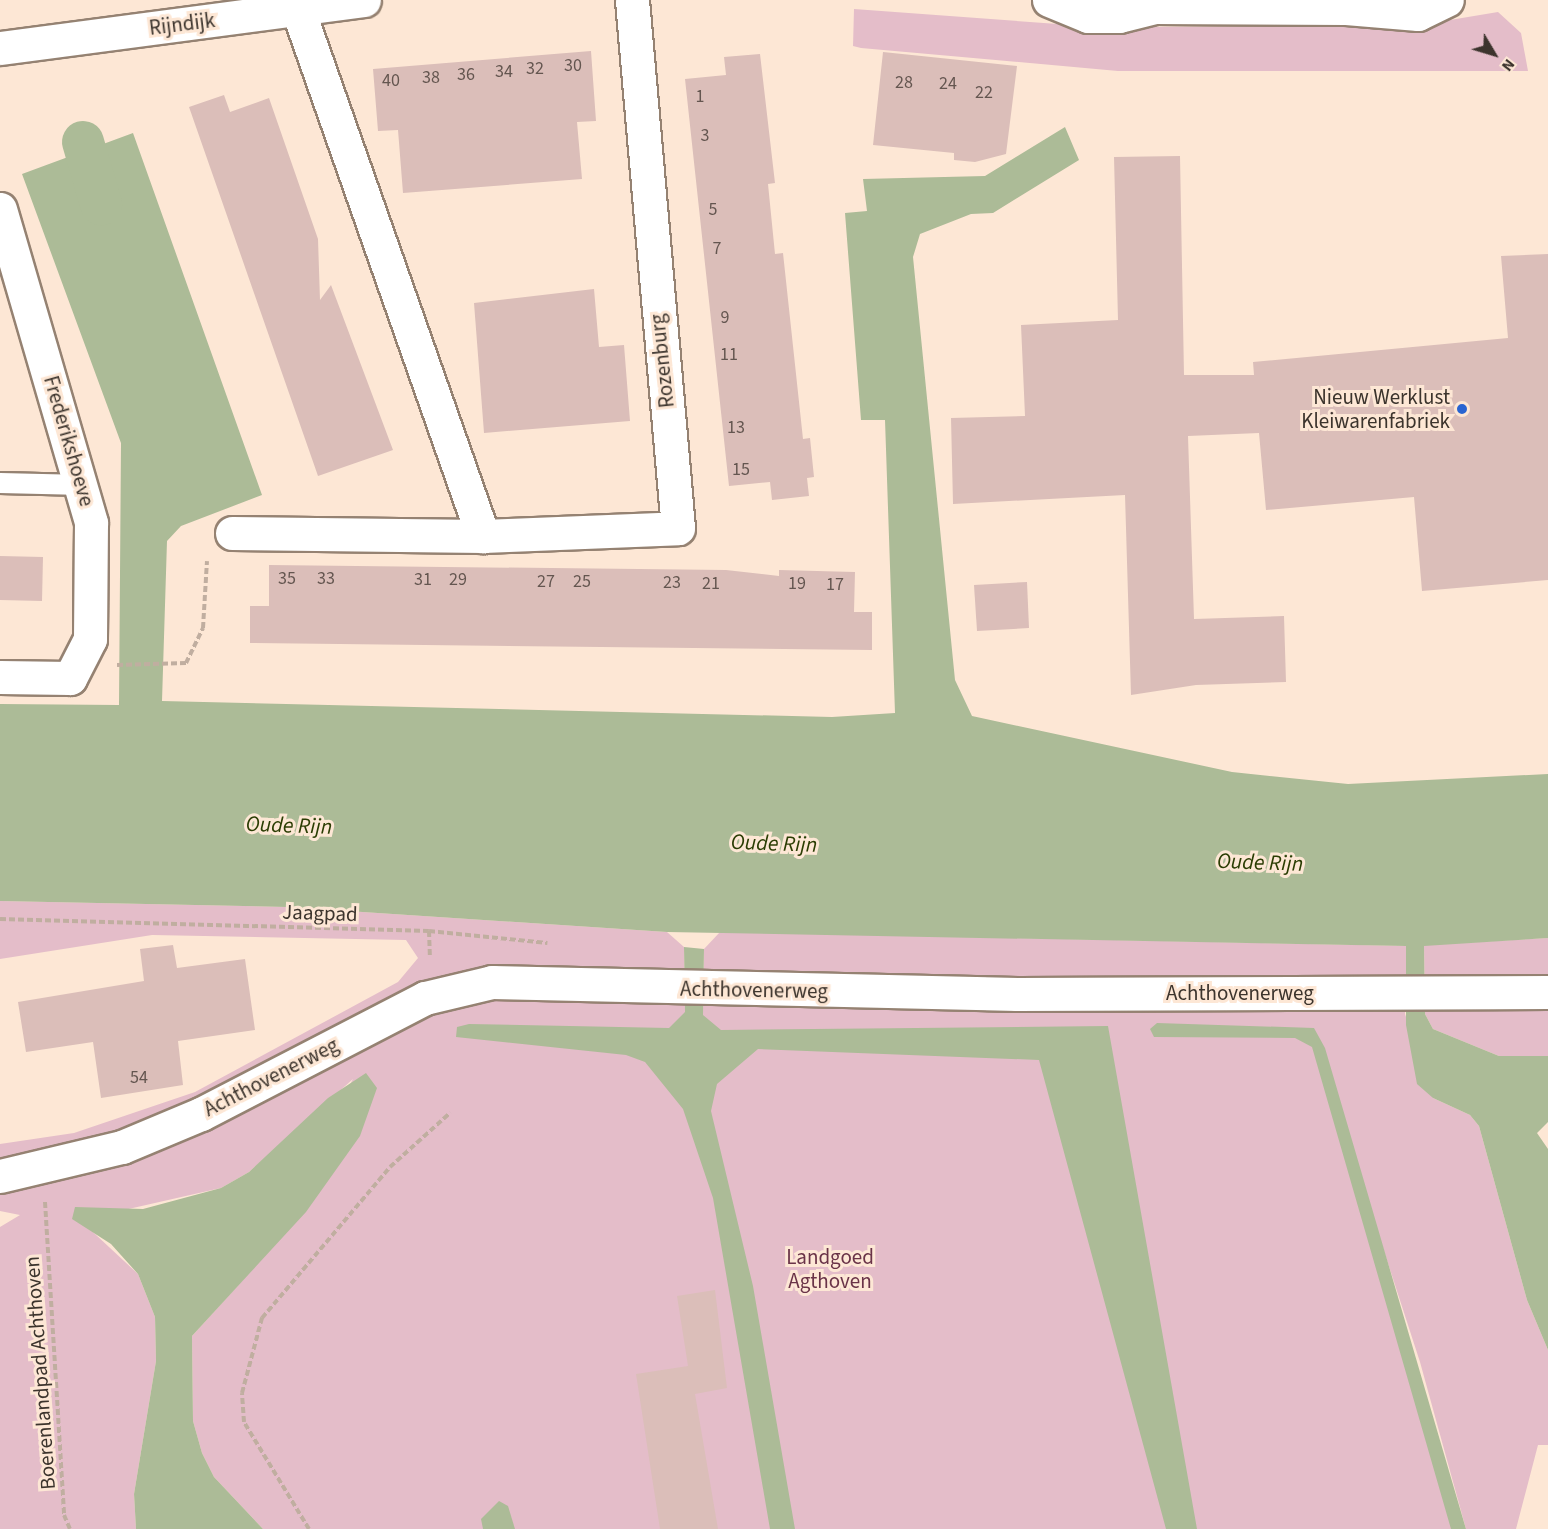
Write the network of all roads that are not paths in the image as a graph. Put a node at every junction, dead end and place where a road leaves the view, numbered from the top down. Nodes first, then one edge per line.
1 (364, 0) edge
2 (632, 0) edge
3 (1049, 0) edge
4 (1447, 0) edge
5 (1150, 4) edge
6 (1350, 4) edge
7 (1247, 5) edge
8 (298, 10) junction
9 (0, 48) edge
10 (0, 209) edge
11 (0, 483) edge
12 (84, 485) junction
13 (232, 533) road end
14 (483, 536) junction
15 (0, 677) edge
16 (1548, 992) edge
17 (0, 1176) edge

1 - 8 street, Rijndijk
2 - 14 street, Rozenburg
3 - 5 street
4 - 6 street
5 - 7 street
6 - 7 street
8 - 9 street, Rijndijk
8 - 14 street
10 - 12 street, Frederikshoeve
11 - 12 lane
12 - 15 street, Frederikshoeve
13 - 14 street, Rozenburg
16 - 17 street, Achthovenerweg

